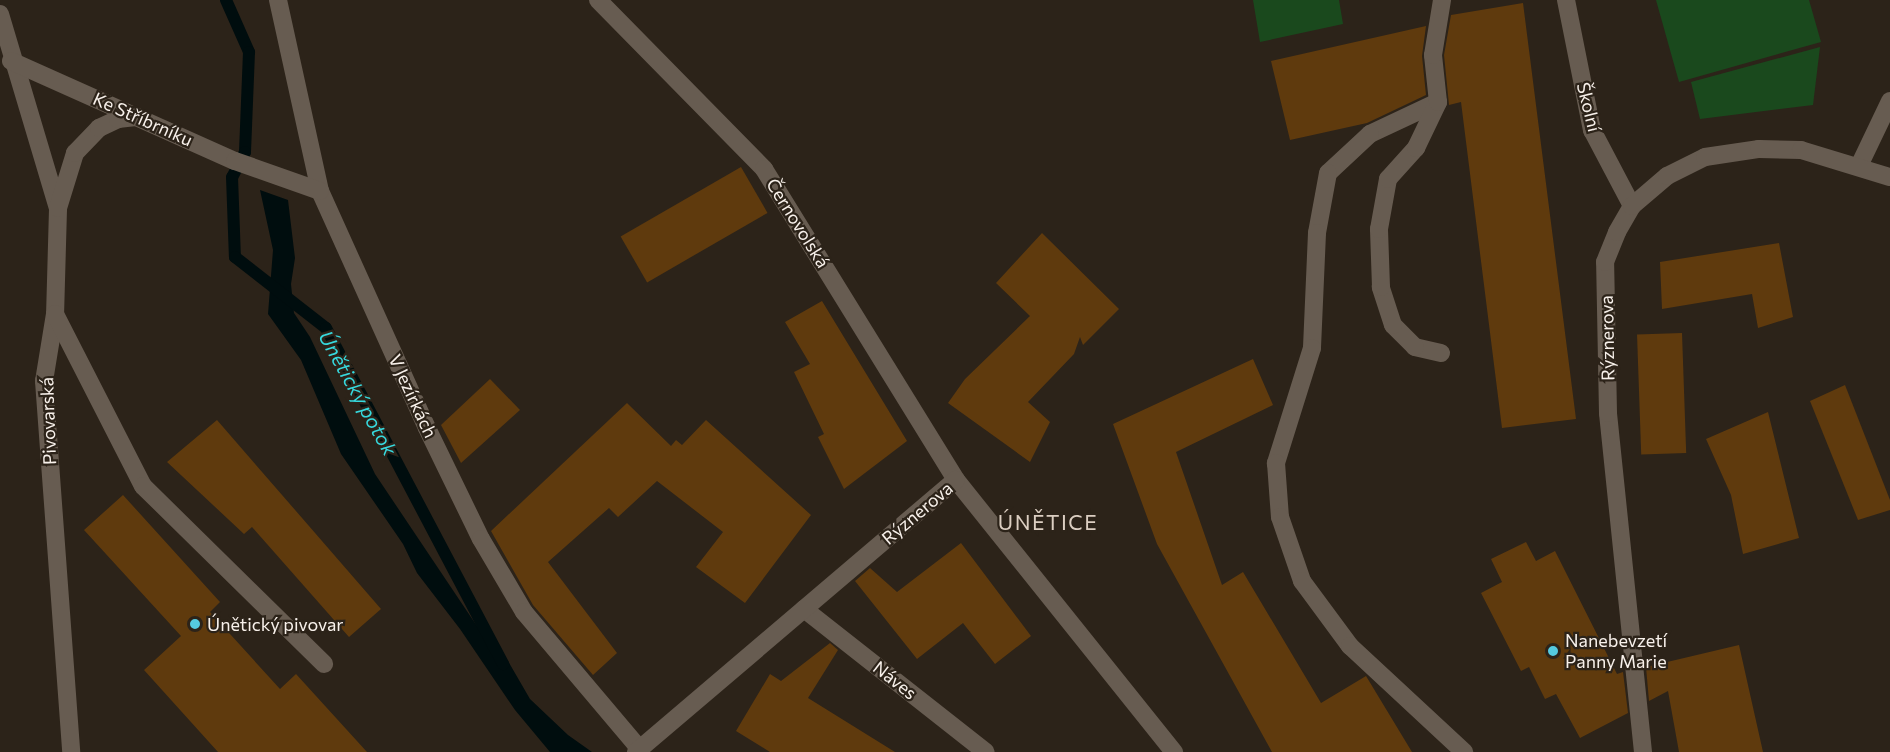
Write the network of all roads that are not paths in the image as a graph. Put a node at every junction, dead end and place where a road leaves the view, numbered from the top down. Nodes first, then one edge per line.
1 (278, 0) edge
2 (598, 0) edge
3 (1442, 0) edge
4 (1566, 0) edge
5 (0, 14) edge
6 (11, 61) junction
7 (1890, 101) edge
8 (1438, 102) junction
9 (140, 117) junction
10 (1859, 166) junction
11 (1890, 177) edge
12 (320, 191) junction
13 (1632, 206) junction
14 (58, 209) junction
15 (54, 314) junction
16 (1441, 352) dead end
17 (956, 480) junction
18 (804, 609) junction
19 (324, 664) dead end
20 (637, 750) edge
21 (71, 752) edge
22 (986, 752) edge
23 (1174, 752) edge
24 (1464, 752) edge
25 (1643, 752) edge

1 - 12 street, V Jezírkách
2 - 17 street, Černovolská
3 - 8 street
4 - 13 street, Školní
5 - 6 street
6 - 9 street, Ke Stříbrníku
6 - 14 street, Pivovarská
7 - 10 street
8 - 16 street
8 - 24 street
9 - 12 street, Ke Stříbrníku
9 - 14 street
10 - 11 street, Rýznerova
10 - 13 street, Rýznerova
12 - 20 street, V Jezírkách
13 - 25 street, Rýznerova
14 - 15 street, Pivovarská
15 - 19 street
15 - 21 street, Pivovarská
17 - 18 street, Rýznerova
17 - 23 street, Rýznerova
18 - 20 street, Rýznerova
18 - 22 street, Náves

